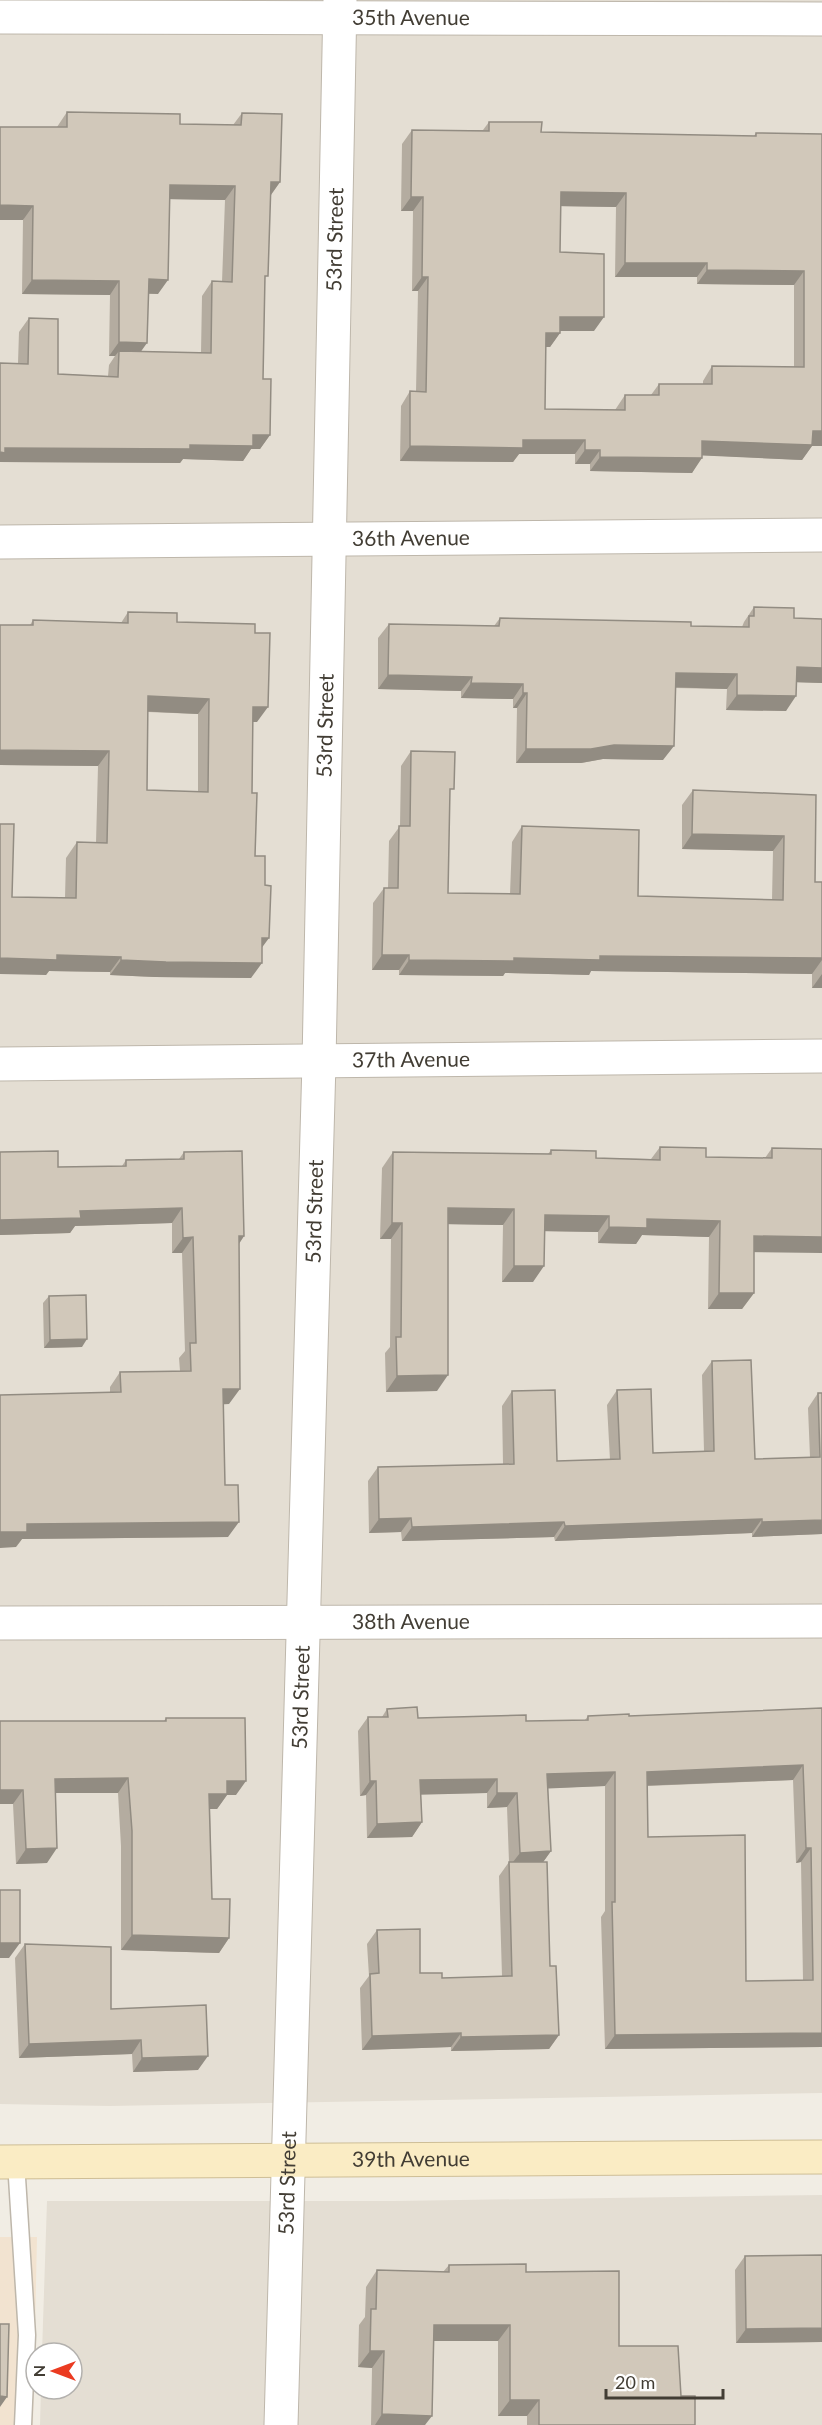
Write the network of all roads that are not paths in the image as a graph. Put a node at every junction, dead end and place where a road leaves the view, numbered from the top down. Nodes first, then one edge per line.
1 (340, 10) edge
2 (0, 17) edge
3 (822, 19) edge
4 (822, 535) edge
5 (330, 538) junction
6 (0, 542) edge
7 (822, 1056) edge
8 (319, 1062) junction
9 (0, 1064) edge
10 (822, 1621) edge
11 (0, 1623) edge
12 (303, 1623) junction
13 (822, 2157) edge
14 (288, 2159) junction
15 (8, 2162) edge
16 (23, 2425) edge
17 (281, 2425) edge

1 - 2 street, 35th Avenue
1 - 3 street, 35th Avenue
1 - 5 street, 53rd Street
4 - 5 street, 36th Avenue
5 - 6 street, 36th Avenue
5 - 8 street, 53rd Street
7 - 8 street, 37th Avenue
8 - 9 street, 37th Avenue
8 - 12 street, 53rd Street
10 - 12 street, 38th Avenue
11 - 12 street, 38th Avenue
12 - 14 street, 53rd Street
13 - 14 main road, 39th Avenue
14 - 15 main road, 39th Avenue
14 - 17 street, 53rd Street
15 - 16 lane

